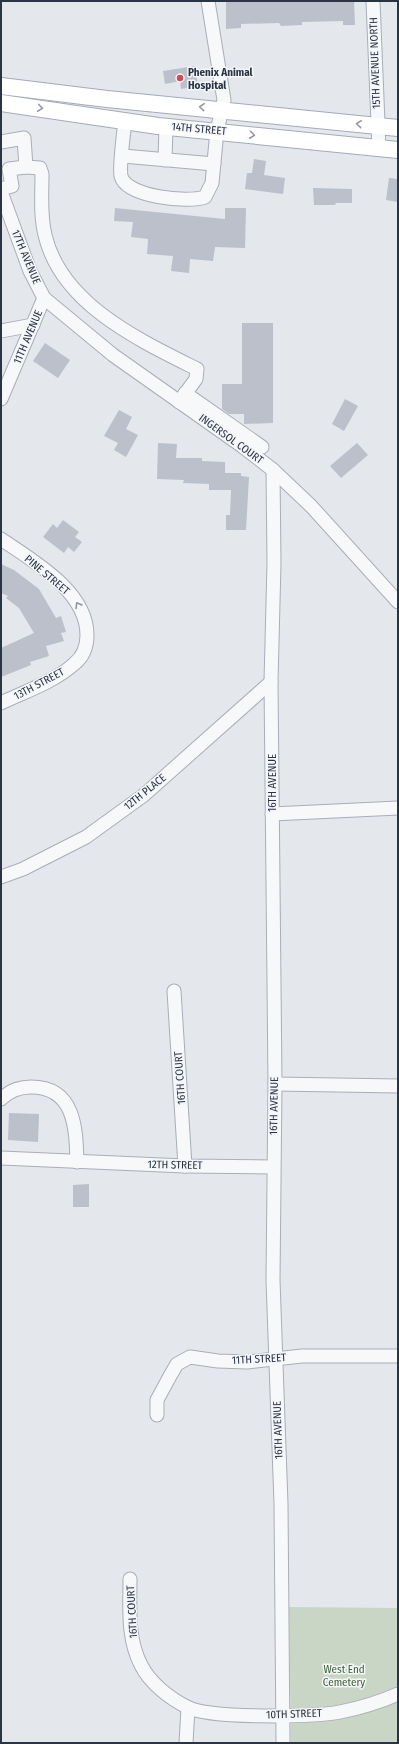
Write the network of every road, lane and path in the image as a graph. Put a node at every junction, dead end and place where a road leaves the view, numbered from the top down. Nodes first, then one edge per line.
1 (208, 1) edge
2 (373, 1) edge
3 (1, 86) edge
4 (1, 103) edge
5 (222, 109) junction
6 (125, 120) junction
7 (166, 126) junction
8 (377, 126) junction
9 (398, 128) edge
10 (217, 130) junction
11 (1, 142) edge
12 (379, 148) junction
13 (398, 150) edge
14 (123, 156) junction
15 (165, 160) junction
16 (214, 164) junction
17 (26, 167) junction
18 (1, 191) edge
19 (44, 298) junction
20 (33, 326) junction
21 (1, 331) edge
22 (182, 398) junction
23 (1, 399) edge
24 (262, 447) dead end
25 (273, 470) junction
26 (1, 539) edge
27 (398, 602) edge
28 (87, 642) joint
29 (271, 682) junction
30 (1, 703) edge
31 (398, 808) edge
32 (272, 814) junction
33 (1, 877) edge
34 (174, 991) dead end
35 (275, 1084) junction
36 (398, 1086) edge
37 (1, 1099) edge
38 (1, 1158) edge
39 (77, 1162) junction
40 (185, 1166) junction
41 (273, 1167) junction
42 (398, 1356) edge
43 (276, 1359) junction
44 (157, 1415) dead end
45 (130, 1579) dead end
46 (398, 1694) edge
47 (188, 1708) junction
48 (283, 1715) junction
49 (186, 1743) edge
50 (283, 1743) edge

1 - 5 street
2 - 8 street, 15TH AVENUE NORTH
5 -> 3 main road, 14TH STREET
4 -> 6 main road, 14TH STREET
8 -> 5 main road, 14TH STREET
5 - 10 street
6 - 7 main road, 14TH STREET
6 - 14 street
7 - 10 main road, 14TH STREET
7 - 15 street
8 - 9 main road, 14TH STREET
8 - 12 street, 15TH AVENUE NORTH
10 -> 12 main road, 14TH STREET
10 - 16 street
11 - 17 street
12 - 13 main road, 14TH STREET
14 - 15 street
14 - 16 street
15 - 16 street
17 - 18 street
17 - 22 street
18 - 19 street, 17TH AVENUE
19 - 20 street, 11TH AVENUE
19 - 22 street, INGERSOL COURT
20 - 21 street
20 - 23 street, 11TH AVENUE
22 - 24 street
22 - 25 street, INGERSOL COURT
25 - 27 street, INGERSOL COURT
25 - 29 street, 16TH AVENUE
28 -> 26 street, PINE STREET
28 - 30 street, 13TH STREET
29 - 32 street, 16TH AVENUE
29 - 33 street, 12TH PLACE
31 - 32 street
32 - 35 street, 16TH AVENUE
34 - 40 street, 16TH COURT
35 - 36 street
35 - 41 street, 16TH AVENUE
37 - 39 street
38 - 39 street, 12TH STREET
39 - 40 street, 12TH STREET
40 - 41 street, 12TH STREET
41 - 43 street, 16TH AVENUE
42 - 43 street, 11TH STREET
43 - 44 street, 11TH STREET
43 - 48 street, 16TH AVENUE
45 - 47 street, 16TH COURT
46 - 48 street, 10TH STREET
47 - 48 street, 10TH STREET
47 - 49 street
48 - 50 street, 16TH AVENUE

